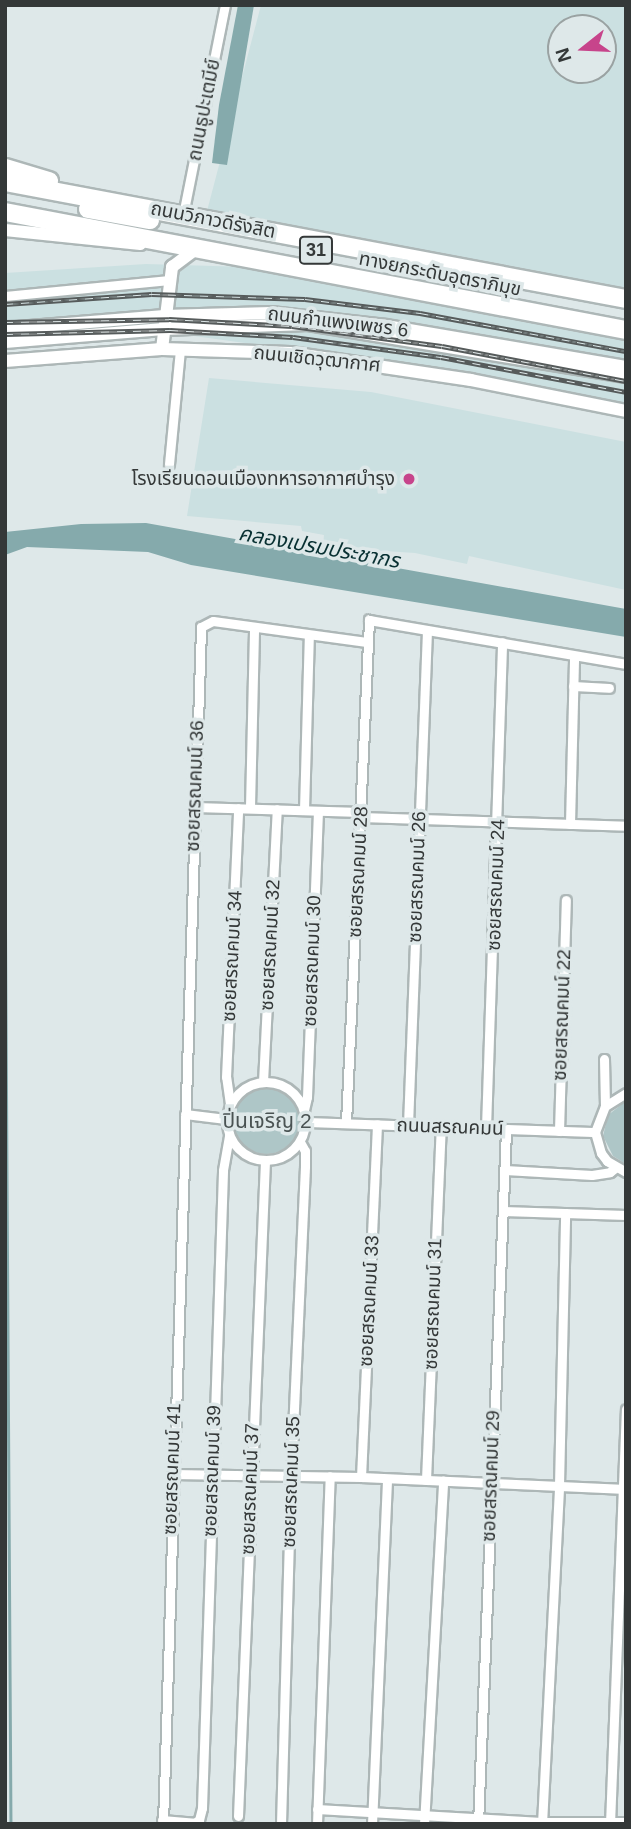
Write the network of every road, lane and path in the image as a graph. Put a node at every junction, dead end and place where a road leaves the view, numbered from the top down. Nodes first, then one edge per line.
1 (225, 5) edge
2 (5, 168) edge
3 (5, 182) edge
4 (5, 194) edge
5 (119, 202) junction
6 (5, 210) edge
7 (183, 215) junction
8 (5, 224) edge
9 (5, 230) edge
10 (131, 237) junction
11 (161, 243) junction
12 (197, 249) junction
13 (171, 272) junction
14 (5, 296) edge
15 (626, 299) edge
16 (626, 310) edge
17 (163, 322) junction
18 (626, 322) edge
19 (5, 330) edge
20 (626, 330) edge
21 (5, 342) edge
22 (162, 349) junction
23 (180, 349) junction
24 (5, 361) edge
25 (626, 367) edge
26 (626, 376) edge
27 (626, 411) edge
28 (169, 464) dead end
29 (254, 627) junction
30 (427, 630) junction
31 (309, 635) junction
32 (367, 642) junction
33 (502, 642) junction
34 (574, 657) junction
35 (626, 664) edge
36 (573, 686) junction
37 (610, 688) dead end
38 (195, 807) junction
39 (250, 807) junction
40 (238, 808) junction
41 (277, 809) junction
42 (304, 810) junction
43 (318, 811) junction
44 (361, 815) junction
45 (419, 818) junction
46 (498, 821) junction
47 (570, 824) junction
48 (626, 826) edge
49 (566, 900) dead end
50 (604, 1059) dead end
51 (263, 1082) junction
52 (626, 1093) edge
53 (230, 1104) junction
54 (605, 1106) junction
55 (304, 1110) junction
56 (185, 1114) junction
57 (226, 1119) junction
58 (305, 1122) junction
59 (346, 1123) junction
60 (377, 1124) junction
61 (408, 1125) junction
62 (441, 1127) junction
63 (486, 1128) junction
64 (506, 1129) junction
65 (559, 1131) junction
66 (595, 1132) junction
67 (229, 1135) junction
68 (300, 1142) junction
69 (265, 1161) junction
70 (615, 1168) junction
71 (505, 1170) junction
72 (626, 1172) edge
73 (503, 1211) junction
74 (565, 1213) junction
75 (626, 1215) edge
76 (626, 1409) edge
77 (172, 1474) junction
78 (211, 1474) junction
79 (291, 1475) junction
80 (250, 1476) junction
81 (331, 1476) junction
82 (361, 1477) junction
83 (387, 1479) junction
84 (426, 1480) junction
85 (443, 1481) junction
86 (491, 1483) junction
87 (559, 1485) junction
88 (624, 1489) edge
89 (317, 1809) junction
90 (372, 1811) junction
91 (238, 1816) dead end
92 (425, 1819) edge
93 (478, 1821) edge
94 (162, 1822) edge
95 (626, 1822) edge
96 (542, 1823) edge
97 (610, 1823) edge
98 (281, 1824) edge
99 (317, 1824) edge
100 (372, 1824) edge

1 - 7 street, ถนนธูปะเตมีย์
2 - 5 highway
3 - 5 highway, ถนนวิภาวดีรังสิต / 31
4 - 16 highway, ทางยกระดับอุตราภิมุข / 31
5 - 7 highway, ถนนวิภาวดีรังสิต / 31
6 - 10 highway, ถนนวิภาวดีรังสิต / 31
6 - 18 highway, ทางยกระดับอุตราภิมุข / 31
7 - 15 highway, ถนนวิภาวดีรังสิต / 31
8 - 10 highway
9 - 11 main road, ถนนวิภาวดีรังสิต / 31
10 - 11 highway, ถนนวิภาวดีรังสิต / 31
11 - 12 highway, ถนนวิภาวดีรังสิต / 31
11 - 13 main road
12 - 13 main road
12 - 20 highway, ถนนวิภาวดีรังสิต / 31
13 - 14 street
13 - 17 main road
17 - 19 main road, ถนนกำแพงเพชร 6
17 - 21 main road, ถนนกำแพงเพชร 6
17 - 22 main road
17 - 25 main road, ถนนกำแพงเพชร 6
17 - 26 main road, ถนนกำแพงเพชร 6
22 - 23 main road, ถนนเชิดวุฒากาศ
22 - 24 main road, ถนนเชิดวุฒากาศ
23 - 27 main road, ถนนเชิดวุฒากาศ
23 - 28 street
29 - 31 street, ซอยสรณคมน์ 36
29 - 38 street, ซอยสรณคมน์ 36
29 - 39 street
30 - 32 street, ซอยสรณคมน์ 28
30 - 33 street
30 - 45 street, ซอยสรณคมน์ 26
31 - 32 street, ซอยสรณคมน์ 36
31 - 42 street
32 - 44 street, ซอยสรณคมน์ 28
33 - 34 street
33 - 46 street, ซอยสรณคมน์ 24
34 - 35 street
34 - 36 street
36 - 37 street
36 - 47 street
38 - 40 street
38 - 56 street, ซอยสรณคมน์ 36
39 - 40 street
39 - 41 street
40 - 53 street, ซอยสรณคมน์ 34
41 - 42 street
41 - 51 street, ซอยสรณคมน์ 32
42 - 43 street
43 - 44 street
43 - 55 street, ซอยสรณคมน์ 30
44 - 45 street
44 - 59 street, ซอยสรณคมน์ 28
45 - 46 street
45 - 61 street, ซอยสรณคมน์ 26
46 - 47 street
46 - 63 street, ซอยสรณคมน์ 24
47 - 48 street
49 - 65 street, ซอยสรณคมน์ 22
50 - 54 street
51 - 53 street
51 - 55 street
52 - 54 street
53 - 57 street
54 - 66 street
55 - 58 street
56 - 57 street
56 - 77 street, ซอยสรณคมน์ 41
57 - 67 street
58 - 59 street, ถนนสรณคมน์
58 - 68 street
59 - 60 street, ถนนสรณคมน์
60 - 61 street, ถนนสรณคมน์
60 - 82 street, ซอยสรณคมน์ 33
61 - 62 street, ถนนสรณคมน์
62 - 63 street, ถนนสรณคมน์
62 - 84 street, ซอยสรณคมน์ 31
63 - 64 street, ถนนสรณคมน์
64 - 65 street, ถนนสรณคมน์
64 - 71 street, ซอยสรณคมน์ 29
65 - 66 street, ถนนสรณคมน์
66 - 70 street
67 - 69 street
67 - 78 street, ซอยสรณคมน์ 39
68 - 69 street
68 - 79 street, ซอยสรณคมน์ 35
69 - 80 street, ซอยสรณคมน์ 37
70 - 71 street
70 - 72 street
71 - 73 street, ซอยสรณคมน์ 29
73 - 74 street
73 - 86 street, ซอยสรณคมน์ 29
74 - 75 street
74 - 87 street
76 - 88 street
77 - 78 street
77 - 94 street, ซอยสรณคมน์ 41
78 - 80 street
78 - 94 street, ซอยสรณคมน์ 39
79 - 80 street
79 - 81 street
79 - 98 street, ซอยสรณคมน์ 35
80 - 91 street, ซอยสรณคมน์ 37
81 - 82 street
81 - 89 street
82 - 83 street
83 - 84 street
83 - 90 street
84 - 85 street
85 - 86 street
85 - 92 street
86 - 87 street
86 - 93 street, ซอยสรณคมน์ 29
87 - 88 street
87 - 96 street
88 - 97 street
89 - 90 street
89 - 99 street
90 - 92 street
90 - 100 street
92 - 93 street
93 - 96 street
95 - 97 street
96 - 97 street

